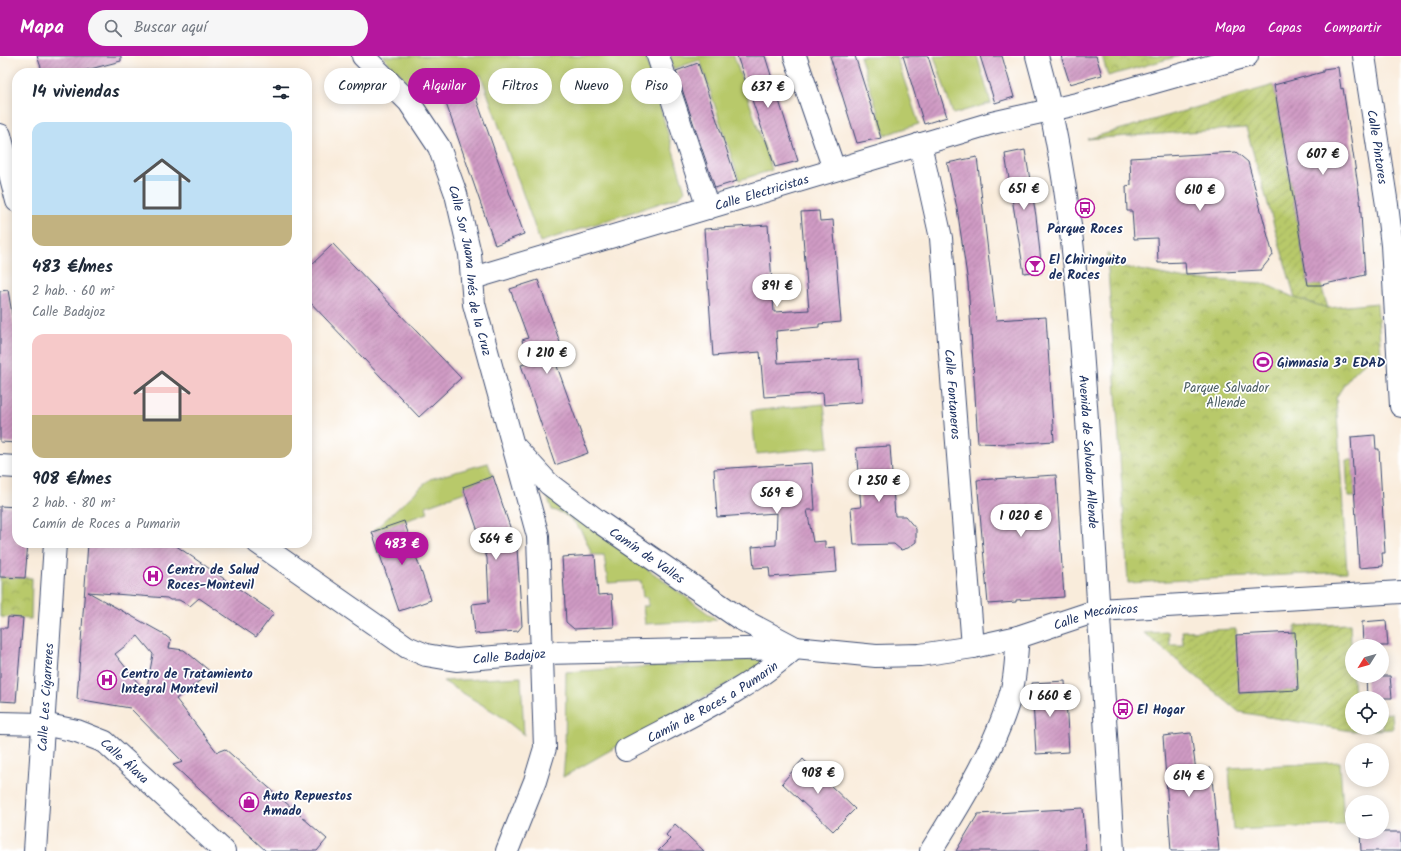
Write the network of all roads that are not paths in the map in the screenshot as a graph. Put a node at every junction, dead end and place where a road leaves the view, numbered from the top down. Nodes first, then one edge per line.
1 (363, 56) edge
2 (658, 56) edge
3 (795, 56) edge
4 (1038, 56) edge
5 (1247, 56) edge
6 (1364, 56) edge
7 (1051, 108) junction
8 (0, 135) edge
9 (920, 144) junction
10 (834, 169) junction
11 (12, 182) edge
12 (708, 208) junction
13 (1396, 245) edge
14 (472, 278) junction
15 (1401, 406) edge
16 (513, 445) junction
17 (0, 466) edge
18 (12, 467) edge
19 (54, 548) edge
20 (265, 548) edge
21 (1401, 592) edge
22 (1099, 610) junction
23 (1018, 637) junction
24 (972, 647) junction
25 (795, 648) junction
26 (543, 653) junction
27 (0, 723) edge
28 (43, 724) junction
29 (626, 750) dead end
30 (35, 851) edge
31 (224, 851) edge
32 (507, 851) edge
33 (931, 851) edge
34 (1113, 851) edge

1 - 14 street, Calle Sor Juana Inés de la Cruz
2 - 12 street
3 - 10 street
4 - 7 street, Avenida de Salvador Allende
5 - 7 street, Calle Electricistas
6 - 13 street, Calle Pintores
7 - 9 street, Calle Electricistas
7 - 22 street, Avenida de Salvador Allende
8 - 11 street
9 - 10 street, Calle Electricistas
9 - 24 street, Calle Fontaneros
10 - 12 street, Calle Electricistas
12 - 14 street, Calle Electricistas
13 - 15 street, Calle Pintores
14 - 16 street, Calle Sor Juana Inés de la Cruz
16 - 25 street, Camín de Valles
16 - 26 street, Calle Sor Juana Inés de la Cruz
17 - 18 street
19 - 28 street, Calle Les Cigarreres
20 - 26 street, Calle Badajoz
21 - 22 street, Calle Mecánicos
22 - 23 street, Calle Mecánicos
22 - 34 street, Avenida de Salvador Allende
23 - 24 street, Calle Mecánicos
23 - 33 street
24 - 25 street, Calle Mecánicos
25 - 26 street, Calle Badajoz
25 - 29 street, Camín de Roces a Pumarin
26 - 32 street, Calle Sor Juana Inés de la Cruz
27 - 28 street, Calle Álava
28 - 30 street, Calle Les Cigarreres
28 - 31 street, Calle Álava

